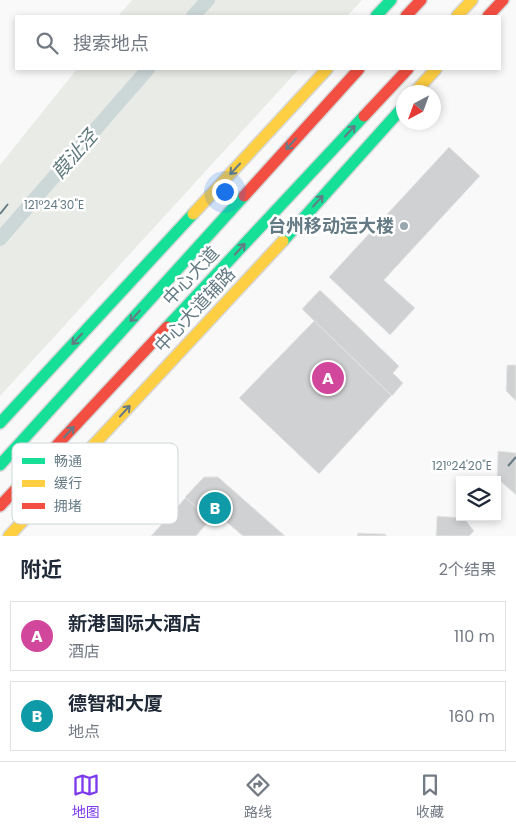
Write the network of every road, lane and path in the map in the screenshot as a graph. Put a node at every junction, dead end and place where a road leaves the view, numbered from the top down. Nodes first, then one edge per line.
1 (391, 0) edge
2 (421, 0) edge
3 (472, 0) edge
4 (503, 0) edge
5 (377, 15) edge
6 (407, 15) edge
7 (458, 15) edge
8 (489, 15) edge
9 (326, 70) edge
10 (358, 70) edge
11 (407, 70) edge
12 (435, 70) edge
13 (421, 85) edge
14 (396, 115) edge
15 (0, 423) edge
16 (20, 443) edge
17 (59, 443) edge
18 (95, 443) edge
19 (12, 452) edge
20 (0, 465) edge
21 (12, 493) edge
22 (0, 506) edge
23 (20, 524) edge
24 (9, 536) edge

1 - 5 main road
2 - 6 main road
3 - 7 main road
4 - 8 main road
9 -> 15 main road
10 -> 16 main road, 中心大道
17 -> 11 main road, 中心大道
12 - 13 main road
18 -> 14 main road, 中心大道辅路
19 -> 20 main road, 中心大道
22 -> 21 main road, 中心大道
24 -> 23 main road, 中心大道辅路

